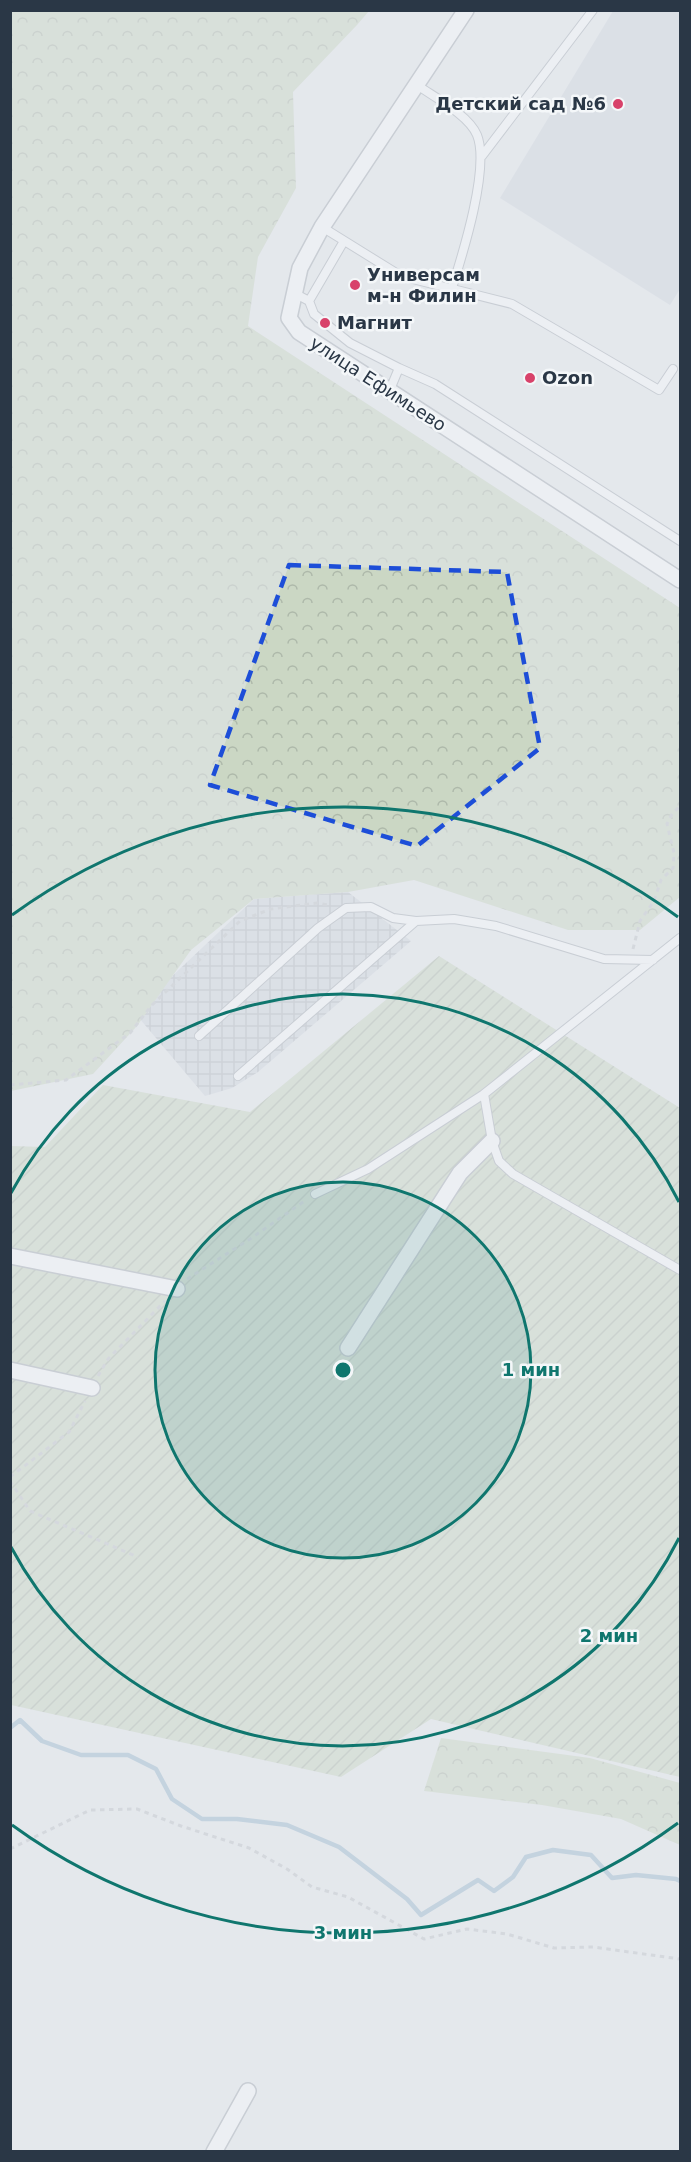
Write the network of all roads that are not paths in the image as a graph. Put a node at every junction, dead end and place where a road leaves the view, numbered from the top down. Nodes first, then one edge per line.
1 (465, 10) edge
2 (593, 10) edge
3 (417, 85) junction
4 (482, 156) junction
5 (322, 227) junction
6 (344, 241) junction
7 (452, 288) junction
8 (293, 293) junction
9 (309, 301) junction
10 (399, 368) junction
11 (673, 369) dead end
12 (389, 392) junction
13 (681, 541) edge
14 (681, 580) edge
15 (416, 921) junction
16 (681, 938) edge
17 (653, 960) junction
18 (199, 1035) dead end
19 (238, 1076) dead end
20 (484, 1094) junction
21 (492, 1141) junction
22 (315, 1194) road end
23 (10, 1256) edge
24 (681, 1270) edge
25 (177, 1289) road end
26 (348, 1348) dead end
27 (10, 1370) edge
28 (92, 1388) road end
29 (248, 2091) dead end
30 (214, 2151) edge

1 - 3 street, улица Ефимьево
2 - 4 lane
3 - 4 lane
3 - 5 street, улица Ефимьево
4 - 7 lane
5 - 6 lane
5 - 8 street, улица Ефимьево
6 - 7 lane
6 - 9 lane
7 - 11 lane
8 - 9 lane
8 - 12 street, улица Ефимьево
9 - 10 lane
10 - 12 lane
10 - 13 lane
12 - 14 street, улица Ефимьево
15 - 17 lane
15 - 18 lane
15 - 19 lane
16 - 17 lane
17 - 20 lane
20 - 21 lane
20 - 22 lane
21 - 24 lane
21 - 26 street
23 - 25 street
27 - 28 street
29 - 30 street

